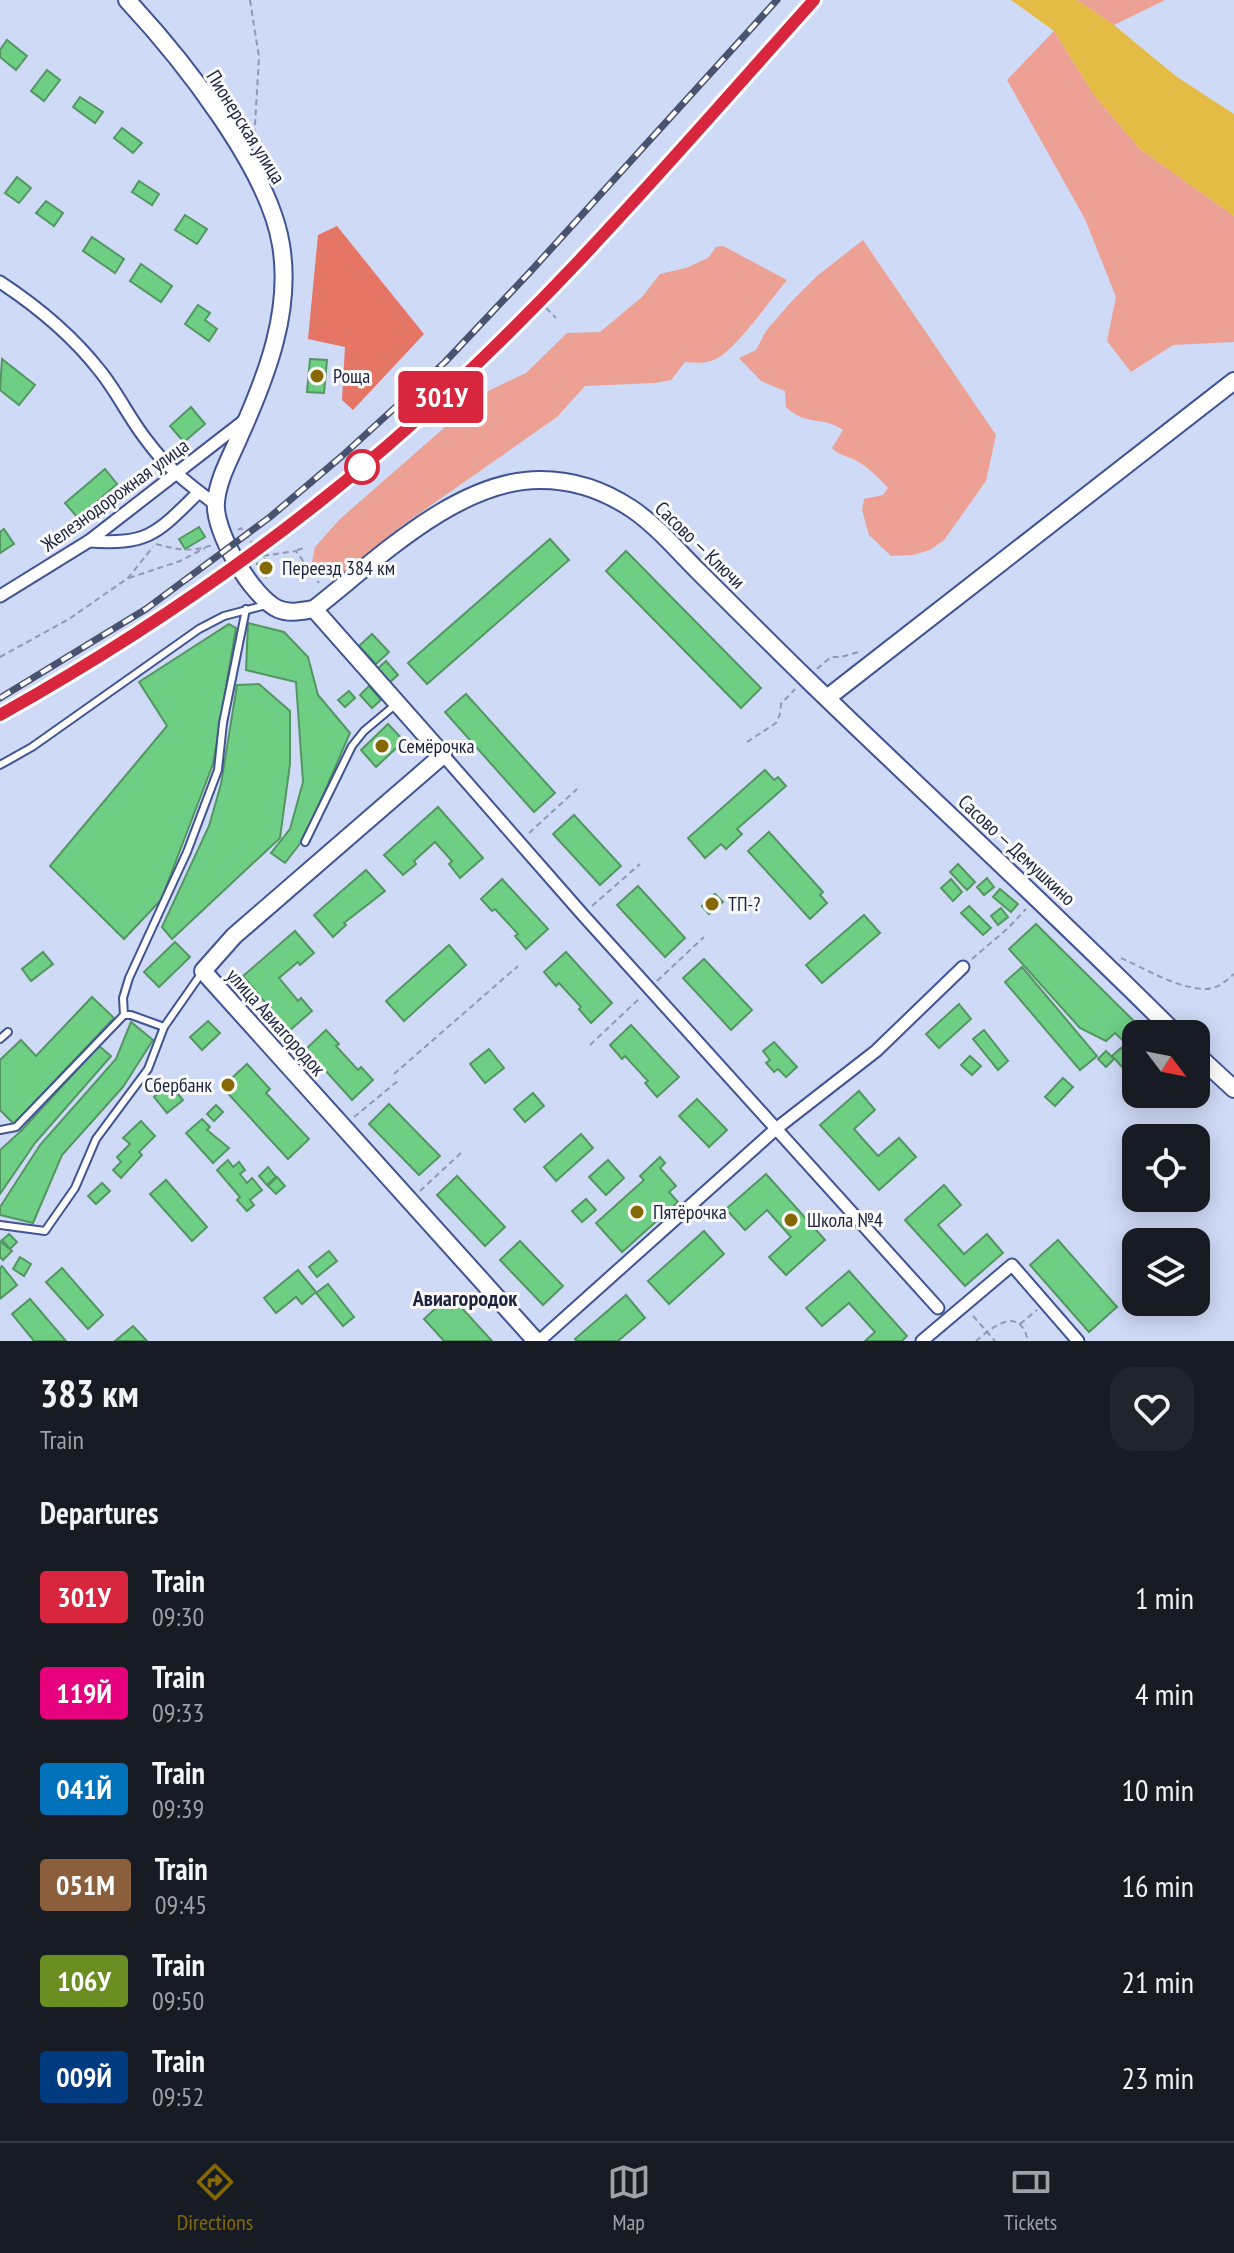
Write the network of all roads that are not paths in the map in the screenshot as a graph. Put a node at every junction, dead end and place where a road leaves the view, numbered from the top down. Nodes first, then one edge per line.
1 (127, 0) edge
2 (0, 282) edge
3 (1228, 386) edge
4 (248, 417) junction
5 (178, 474) junction
6 (199, 492) junction
7 (215, 504) junction
8 (89, 541) junction
9 (0, 596) edge
10 (270, 604) junction
11 (246, 609) junction
12 (314, 609) junction
13 (827, 698) junction
14 (398, 703) junction
15 (443, 755) junction
16 (0, 765) edge
17 (305, 842) dead end
18 (963, 967) road end
19 (203, 971) junction
20 (124, 1015) junction
21 (1162, 1020) edge
22 (164, 1027) junction
23 (8, 1032) dead end
24 (0, 1039) edge
25 (1210, 1067) edge
26 (1234, 1089) edge
27 (777, 1128) junction
28 (0, 1130) edge
29 (0, 1225) edge
30 (938, 1308) dead end
31 (537, 1341) edge
32 (922, 1341) edge
33 (1078, 1341) edge

1 - 4 street, Пионерская улица
2 - 5 street
3 - 13 street
4 - 5 street, Железнодорожная улица
4 - 7 street, Пионерская улица
5 - 6 street
5 - 8 street, Железнодорожная улица
6 - 7 street
6 - 8 street
7 - 10 street
8 - 9 street, Железнодорожная улица
10 - 11 lane
10 - 12 street
11 - 16 lane
11 - 20 lane
12 - 13 street, Сасово — Ключи
12 - 14 street
13 - 21 street, Сасово — Демушкино
14 - 15 street
14 - 17 lane
15 - 19 street, улица Авиагородок
15 - 27 street
18 - 27 street, улица Авиагородок
19 - 22 lane
19 - 31 street, улица Авиагородок
20 - 22 lane
20 - 28 lane
22 - 29 lane
23 - 24 lane
25 - 26 street
27 - 30 street
27 - 31 street, улица Авиагородок
32 - 33 street

